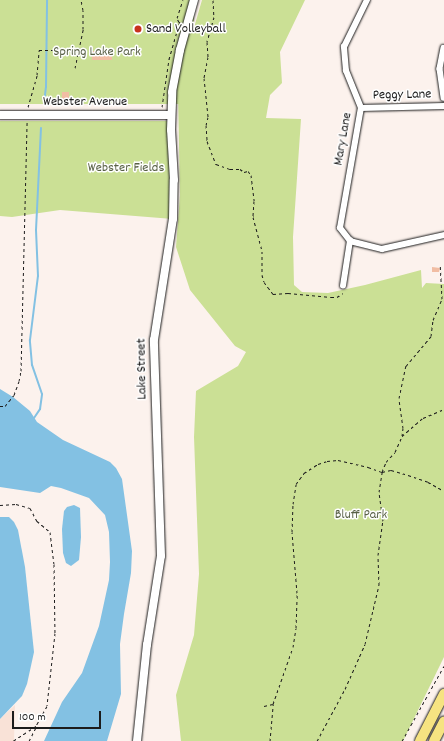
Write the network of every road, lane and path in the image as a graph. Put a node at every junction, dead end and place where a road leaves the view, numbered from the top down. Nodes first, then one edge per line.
1 (81, 0) edge
2 (183, 0) edge
3 (194, 0) edge
4 (213, 0) edge
5 (367, 0) edge
6 (182, 19) dead end
7 (179, 23) junction
8 (444, 48) edge
9 (78, 50) junction
10 (75, 68) dead end
11 (442, 69) edge
12 (444, 98) edge
13 (444, 106) edge
14 (361, 108) junction
15 (161, 109) dead end
16 (0, 115) edge
17 (26, 115) junction
18 (171, 115) junction
19 (444, 235) edge
20 (350, 241) junction
21 (440, 266) dead end
22 (343, 286) joint
23 (442, 299) junction
24 (444, 301) edge
25 (0, 406) edge
26 (444, 409) edge
27 (402, 436) junction
28 (382, 472) junction
29 (444, 491) edge
30 (0, 505) edge
31 (444, 666) edge
32 (444, 694) edge
33 (273, 704) junction
34 (264, 706) dead end
35 (444, 721) edge
36 (36, 726) junction
37 (13, 741) edge
38 (29, 741) edge
39 (137, 741) edge
40 (270, 741) edge
41 (317, 741) edge
42 (402, 741) edge
43 (420, 741) edge
44 (434, 741) edge

1 - 9 path
2 - 7 path
3 - 18 street, Lake Street
4 - 22 path
5 - 14 street, Mary Lane
6 - 7 path
7 - 15 path
8 - 11 street
9 - 10 path
9 - 17 path
11 - 12 street
13 - 14 street, Peggy Lane
14 - 20 street, Mary Lane
16 - 17 street, Webster Avenue
17 - 18 street, Webster Avenue
17 - 25 path
18 - 39 street, Lake Street
19 - 20 street
20 - 22 street
21 - 23 path
23 - 24 path
23 - 27 path
26 - 27 path
27 - 28 path
28 - 29 path
28 - 33 path
28 - 41 path
30 - 36 path
31 - 42 path
32 - 43 highway
33 - 34 path
33 - 40 path
35 - 44 highway
36 - 37 path
36 - 38 path

